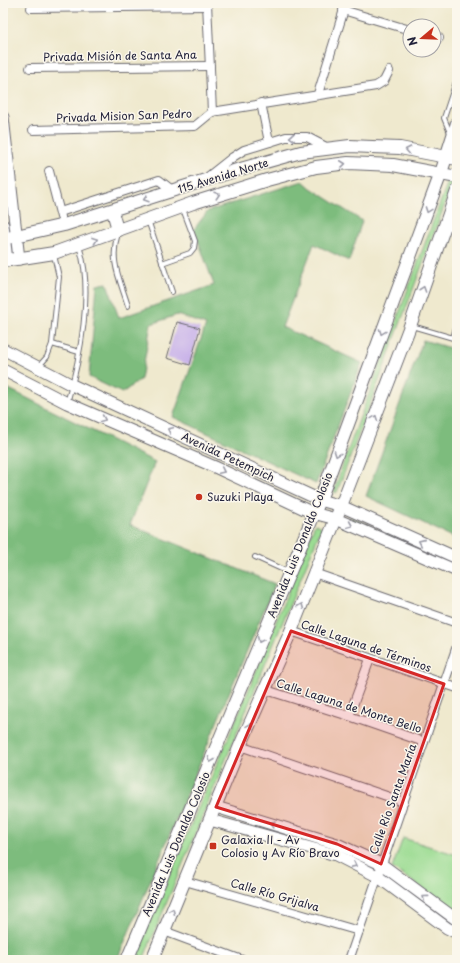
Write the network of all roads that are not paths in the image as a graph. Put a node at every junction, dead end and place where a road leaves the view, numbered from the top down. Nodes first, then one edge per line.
1 (207, 4) edge
2 (344, 6) edge
3 (31, 8) dead end
4 (402, 27) edge
5 (210, 66) junction
6 (30, 68) dead end
7 (389, 70) dead end
8 (457, 79) edge
9 (318, 94) junction
10 (261, 103) junction
11 (212, 112) junction
12 (3, 116) edge
13 (3, 120) edge
14 (457, 123) edge
15 (34, 130) dead end
16 (453, 138) junction
17 (269, 142) junction
18 (328, 148) junction
19 (452, 158) edge
20 (49, 170) dead end
21 (441, 173) junction
22 (457, 176) edge
23 (203, 181) junction
24 (173, 191) junction
25 (457, 191) edge
26 (183, 207) junction
27 (112, 210) junction
28 (60, 212) junction
29 (148, 220) junction
30 (3, 225) edge
31 (64, 225) junction
32 (451, 226) edge
33 (118, 231) junction
34 (8, 238) edge
35 (79, 246) junction
36 (54, 253) junction
37 (10, 260) edge
38 (162, 262) junction
39 (172, 292) dead end
40 (128, 306) dead end
41 (457, 324) edge
42 (410, 326) junction
43 (52, 344) junction
44 (3, 349) edge
45 (79, 352) junction
46 (38, 367) junction
47 (3, 370) edge
48 (72, 385) junction
49 (67, 403) junction
50 (320, 500) junction
51 (341, 506) junction
52 (313, 514) junction
53 (336, 519) junction
54 (255, 558) dead end
55 (457, 558) edge
56 (457, 572) edge
57 (290, 573) junction
58 (314, 573) junction
59 (457, 623) edge
60 (291, 631) junction
61 (457, 646) edge
62 (370, 659) junction
63 (444, 684) junction
64 (457, 688) edge
65 (266, 690) junction
66 (349, 716) junction
67 (424, 742) junction
68 (240, 746) junction
69 (404, 802) junction
70 (216, 807) junction
71 (210, 820) junction
72 (381, 864) junction
73 (377, 876) junction
74 (185, 881) junction
75 (457, 920) edge
76 (164, 931) junction
77 (358, 931) junction
78 (457, 933) edge
79 (127, 960) edge
80 (152, 960) edge
81 (242, 960) edge
82 (349, 960) edge

1 - 3 street
1 - 5 street
2 - 4 street
2 - 9 street
5 - 6 street, Privada Misión de Santa Ana
5 - 11 street
7 - 9 street
8 - 16 lane
9 - 10 street
10 - 11 street
10 - 17 street
11 - 15 street, Privada Mision San Pedro
12 - 13 main road
13 - 34 main road
14 - 16 main road, Avenida Luis Donaldo Colosio
16 - 19 main road, Avenida Luis Donaldo Colosio
18 -> 17 street
17 - 23 street
19 -> 18 main road, 115 Avenida Norte
18 - 23 main road, 115 Avenida Norte
19 - 21 main road, Avenida Luis Donaldo Colosio
20 - 28 street
21 - 22 main road, 115 Avenida Norte
26 -> 21 main road, 115 Avenida Norte
21 -> 50 main road, Avenida Luis Donaldo Colosio
23 - 24 main road, 115 Avenida Norte
24 -> 27 main road, 115 Avenida Norte
24 - 28 street
25 - 32 main road, Avenida Luis Donaldo Colosio
26 - 29 main road, 115 Avenida Norte
26 - 38 lane
27 - 31 main road, 115 Avenida Norte
27 - 33 main road
28 - 31 street
29 - 33 main road, 115 Avenida Norte
29 - 38 lane
30 - 34 main road
31 - 34 main road, 115 Avenida Norte
42 -> 32 main road, Avenida Luis Donaldo Colosio
35 -> 33 main road, 115 Avenida Norte
33 - 40 lane
34 - 37 main road
35 - 36 main road, 115 Avenida Norte
35 - 45 lane
36 - 37 main road, 115 Avenida Norte
36 - 43 lane
38 - 39 lane
41 - 42 lane
51 -> 42 main road, Avenida Luis Donaldo Colosio
43 - 45 lane
43 - 46 lane
44 - 46 main road, Avenida Petempich
45 - 48 lane
46 - 48 main road, Avenida Petempich
47 - 49 main road, Avenida Petempich
48 - 49 lane
50 -> 48 main road, Avenida Petempich
49 -> 52 main road, Avenida Petempich
50 - 51 main road, Avenida Petempich
50 - 52 main road, Avenida Luis Donaldo Colosio
51 - 53 main road, Avenida Luis Donaldo Colosio
55 -> 51 main road, Avenida Petempich
52 - 53 main road, Avenida Petempich
52 - 57 main road, Avenida Luis Donaldo Colosio
53 -> 56 main road, Avenida Petempich
53 - 58 main road, Avenida Luis Donaldo Colosio
54 - 57 lane
57 -> 79 main road, Avenida Luis Donaldo Colosio
58 - 59 street
60 -> 58 main road, Avenida Luis Donaldo Colosio
60 - 62 street, Calle Laguna de Términos
60 - 65 main road, Avenida Luis Donaldo Colosio
61 - 63 street, Calle Río Santa María
62 - 63 street, Calle Laguna de Términos
62 - 66 street
63 - 64 street, Calle Laguna de Términos
63 - 67 street, Calle Río Santa María
65 - 66 street, Calle Laguna de Monte Bello
68 -> 65 main road, Avenida Luis Donaldo Colosio
66 - 67 street, Calle Laguna de Monte Bello
67 - 69 street, Calle Río Santa María
68 - 69 street
68 - 70 main road, Avenida Luis Donaldo Colosio
69 - 72 street, Calle Río Santa María
70 - 71 main road, Avenida Luis Donaldo Colosio
72 -> 70 main road
71 -> 73 main road
71 - 74 main road, Avenida Luis Donaldo Colosio
72 - 73 street, Calle Río Santa María
75 -> 72 main road
73 - 77 street, Calle Río Santa María
73 - 78 main road
76 -> 74 main road, Avenida Luis Donaldo Colosio
74 - 77 street, Calle Río Grijalva
76 - 80 main road, Avenida Luis Donaldo Colosio
76 - 81 street
77 - 82 street, Calle Río Santa María

